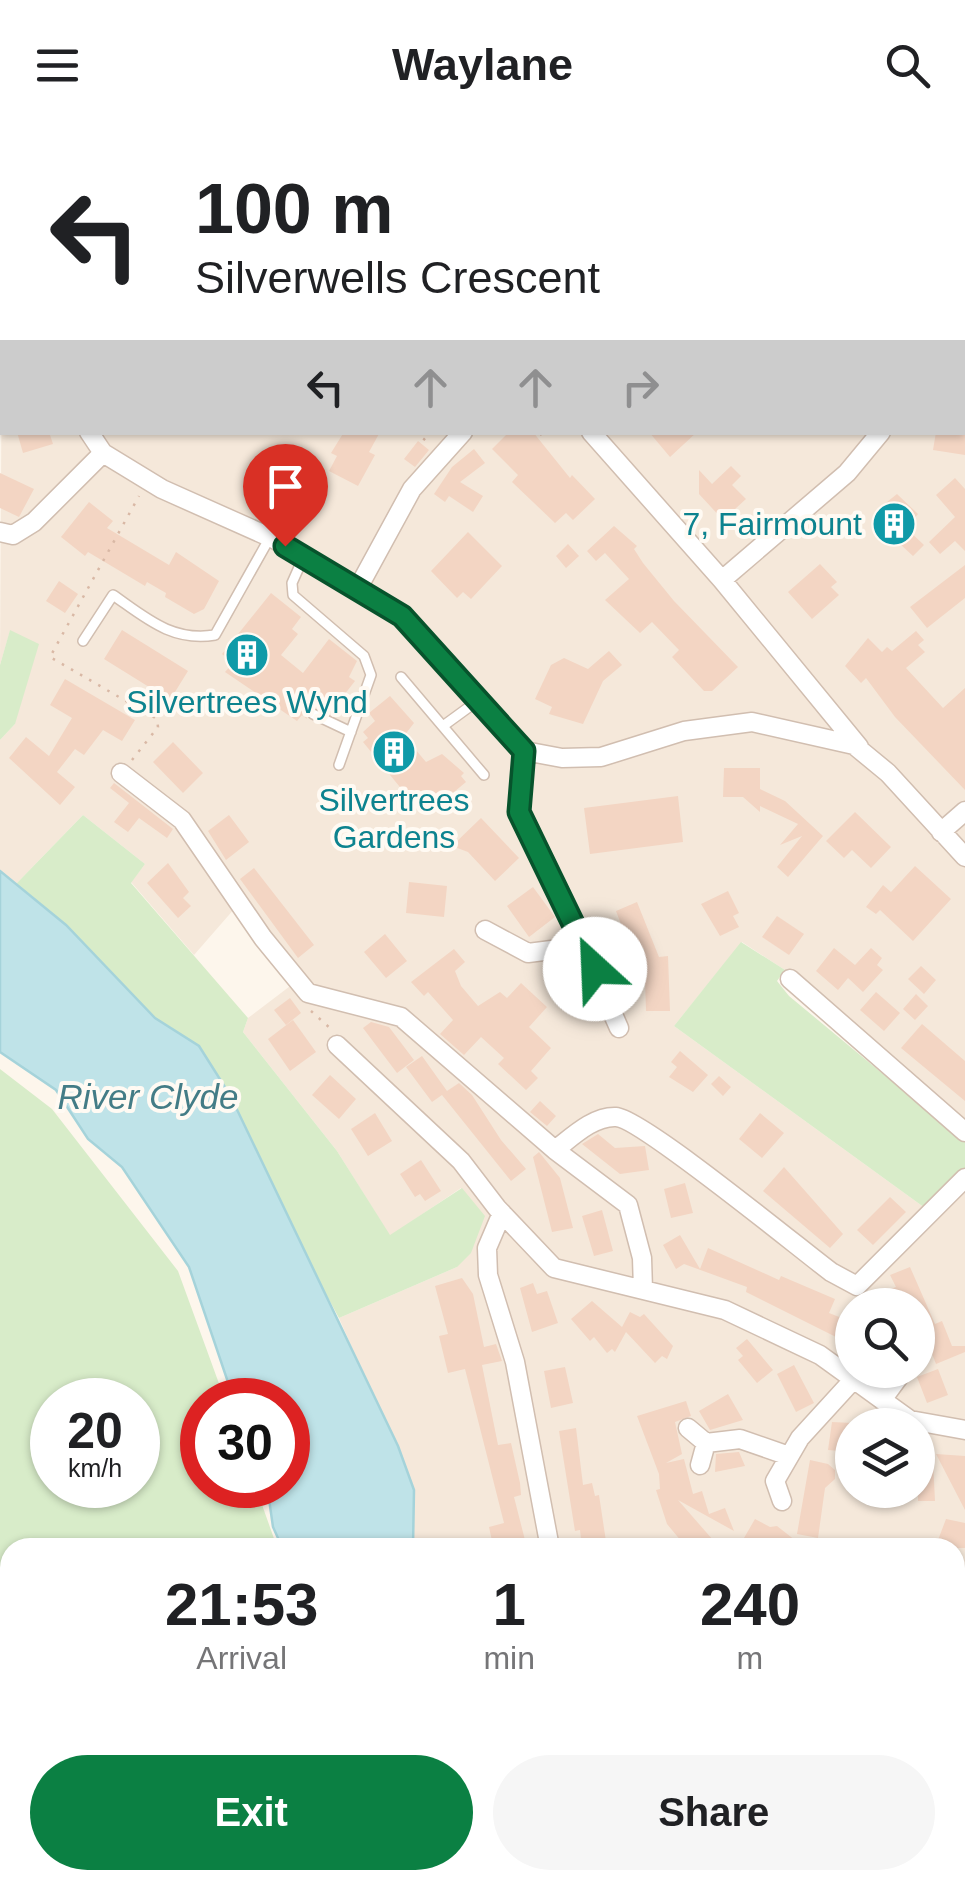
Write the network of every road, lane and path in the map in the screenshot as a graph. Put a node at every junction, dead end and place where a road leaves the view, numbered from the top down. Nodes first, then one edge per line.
1 (91, 435) edge
2 (459, 435) edge
3 (594, 435) edge
4 (878, 435) edge
5 (103, 453) junction
6 (147, 480) junction
7 (0, 532) edge
8 (269, 539) junction
9 (304, 556) junction
10 (722, 580) junction
11 (358, 588) junction
12 (83, 641) dead end
13 (401, 678) dead end
14 (476, 702) junction
15 (313, 714) dead end
16 (443, 726) junction
17 (351, 732) junction
18 (859, 747) junction
19 (524, 751) junction
20 (339, 765) dead end
21 (121, 772) joint
22 (484, 774) dead end
23 (965, 811) edge
24 (941, 832) junction
25 (965, 857) edge
26 (485, 930) dead end
27 (583, 946) junction
28 (790, 979) dead end
29 (300, 1000) dead end
30 (618, 1028) dead end
31 (337, 1045) joint
32 (965, 1132) edge
33 (555, 1150) junction
34 (965, 1178) edge
35 (502, 1213) junction
36 (643, 1289) junction
37 (835, 1366) edge
38 (846, 1388) edge
39 (865, 1388) edge
40 (891, 1388) edge
41 (882, 1400) junction
42 (688, 1428) dead end
43 (965, 1430) edge
44 (706, 1442) junction
45 (790, 1456) junction
46 (700, 1465) dead end
47 (782, 1501) dead end
48 (548, 1538) edge
49 (965, 1697) edge
50 (965, 1752) edge

1 - 5 street
2 - 11 street
3 - 10 street
4 - 10 street
5 - 6 street
5 - 7 street
6 - 8 street
6 - 21 path
8 - 9 street
8 - 12 lane
9 - 11 street
9 - 17 lane
10 - 18 street
11 - 14 street
13 - 16 lane
14 - 16 lane
14 - 19 street
15 - 17 lane
16 - 22 lane
17 - 20 lane
18 - 19 street
18 - 24 street
19 - 27 street
21 - 33 street
23 - 24 street
24 - 25 street
26 - 27 street
27 - 30 street
28 - 32 street
29 - 31 path
31 - 35 street
33 - 34 street
33 - 36 street
35 - 36 street
35 - 48 street
36 - 37 street
38 - 45 street
39 - 41 street
40 - 41 street
41 - 43 street
42 - 44 street
44 - 45 street
44 - 46 street
45 - 47 street
49 - 50 street

